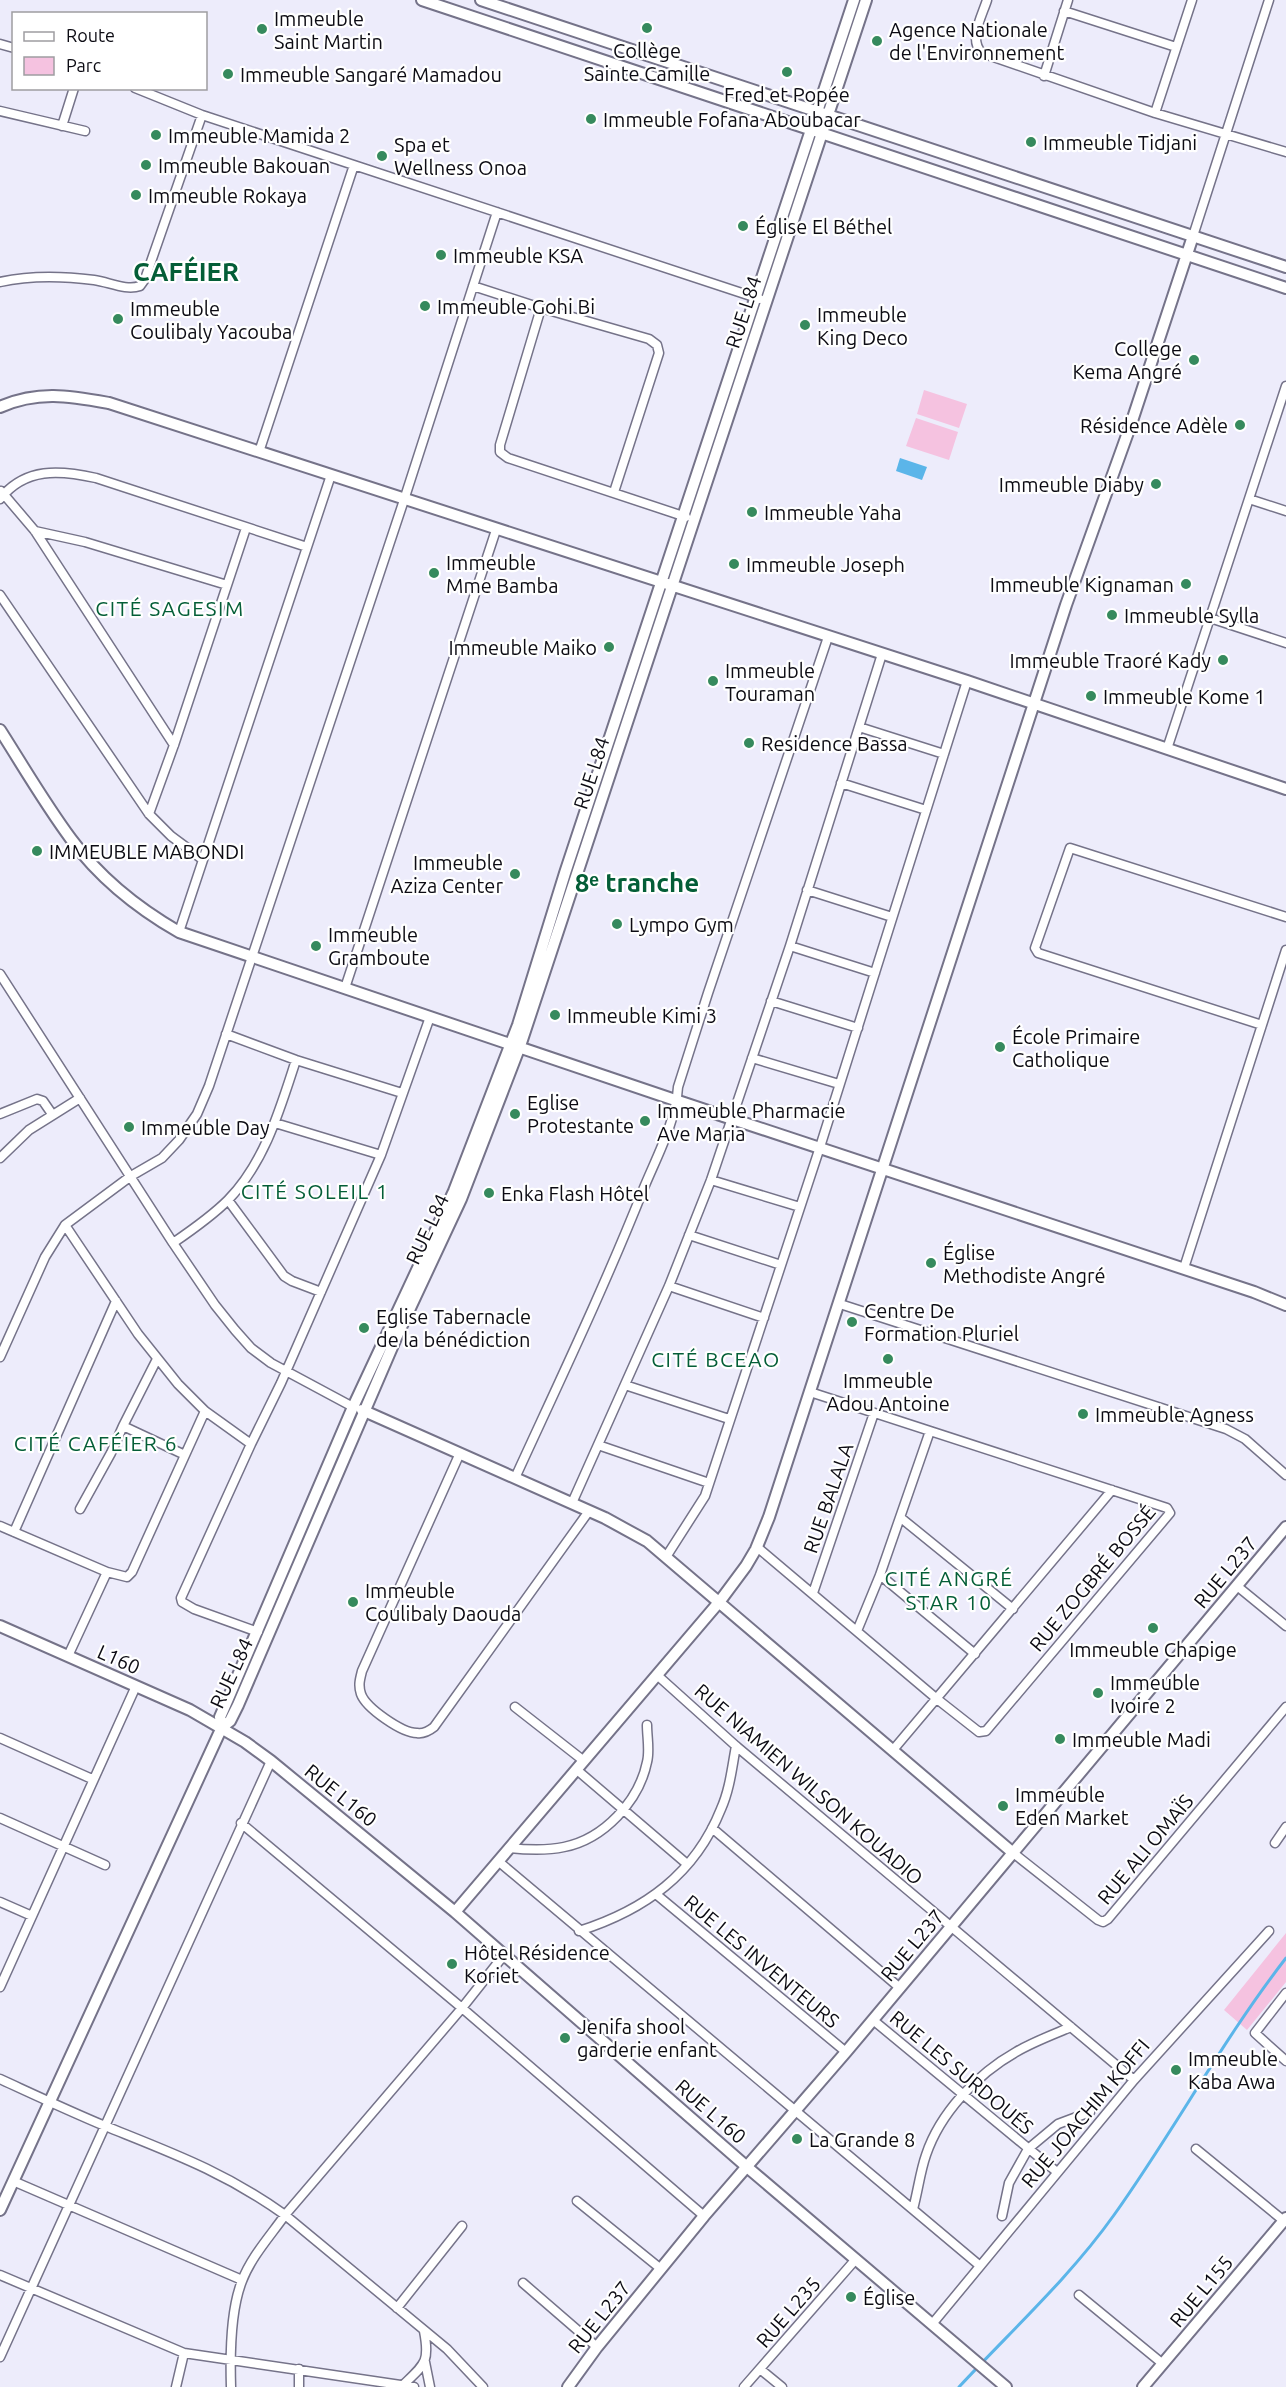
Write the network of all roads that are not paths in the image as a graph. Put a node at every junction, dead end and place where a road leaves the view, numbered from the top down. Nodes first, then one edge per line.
1 (422, 0) edge
2 (481, 0) edge
3 (854, 0) edge
4 (866, 0) edge
5 (987, 0) edge
6 (1068, 0) edge
7 (1192, 0) edge
8 (1269, 0) edge
9 (1064, 11) junction
10 (1176, 47) junction
11 (1044, 76) junction
12 (73, 90) edge
13 (140, 90) edge
14 (0, 111) edge
15 (1155, 113) junction
16 (822, 114) junction
17 (202, 115) junction
18 (62, 126) junction
19 (85, 131) dead end
20 (817, 131) junction
21 (1228, 134) junction
22 (1286, 152) edge
23 (354, 165) junction
24 (497, 212) junction
25 (1193, 236) junction
26 (1187, 255) junction
27 (1286, 267) edge
28 (0, 282) edge
29 (473, 286) junction
30 (1286, 288) edge
31 (760, 299) junction
32 (542, 308) junction
33 (1286, 386) edge
34 (0, 408) edge
35 (259, 452) junction
36 (330, 475) junction
37 (614, 492) junction
38 (1, 494) edge
39 (1249, 499) junction
40 (404, 500) junction
41 (1286, 511) edge
42 (689, 517) junction
43 (246, 528) junction
44 (496, 530) junction
45 (34, 531) junction
46 (307, 547) junction
47 (227, 585) junction
48 (666, 585) junction
49 (0, 595) edge
50 (1210, 618) junction
51 (828, 637) junction
52 (1286, 643) edge
53 (882, 654) junction
54 (967, 681) junction
55 (1035, 704) junction
56 (859, 727) junction
57 (0, 730) edge
58 (174, 745) junction
59 (1167, 750) junction
60 (944, 754) junction
61 (841, 783) junction
62 (1286, 789) edge
63 (926, 810) junction
64 (149, 814) junction
65 (202, 859) junction
66 (807, 890) junction
67 (892, 917) junction
68 (1286, 917) edge
69 (179, 932) junction
70 (790, 946) junction
71 (1286, 950) edge
72 (250, 956) junction
73 (0, 974) edge
74 (875, 974) junction
75 (345, 988) junction
76 (771, 1001) junction
77 (430, 1017) junction
78 (1262, 1025) junction
79 (858, 1028) junction
80 (226, 1034) junction
81 (515, 1045) junction
82 (752, 1058) junction
83 (296, 1060) junction
84 (840, 1084) junction
85 (402, 1093) junction
86 (80, 1098) junction
87 (678, 1101) junction
88 (0, 1114) edge
89 (52, 1114) junction
90 (732, 1118) junction
91 (275, 1123) junction
92 (820, 1147) junction
93 (381, 1155) junction
94 (0, 1158) edge
95 (884, 1168) junction
96 (131, 1176) junction
97 (711, 1180) junction
98 (228, 1200) junction
99 (800, 1207) junction
100 (65, 1225) junction
101 (689, 1235) junction
102 (173, 1243) junction
103 (781, 1265) junction
104 (1184, 1268) junction
105 (669, 1286) junction
106 (321, 1292) junction
107 (116, 1301) junction
108 (840, 1304) junction
109 (1286, 1305) edge
110 (764, 1318) junction
111 (0, 1357) edge
112 (157, 1359) junction
113 (285, 1372) junction
114 (625, 1385) junction
115 (810, 1392) junction
116 (353, 1407) junction
117 (205, 1411) junction
118 (366, 1412) junction
119 (874, 1413) junction
120 (729, 1419) junction
121 (123, 1426) junction
122 (930, 1431) junction
123 (251, 1444) junction
124 (598, 1445) junction
125 (460, 1453) junction
126 (185, 1455) junction
127 (1286, 1474) edge
128 (515, 1478) junction
129 (709, 1483) junction
130 (1112, 1490) junction
131 (572, 1503) junction
132 (80, 1509) dead end
133 (589, 1511) junction
134 (901, 1518) junction
135 (0, 1526) edge
136 (1286, 1527) edge
137 (14, 1532) junction
138 (757, 1547) junction
139 (666, 1557) junction
140 (107, 1572) junction
141 (880, 1575) junction
142 (1237, 1586) junction
143 (813, 1593) junction
144 (720, 1601) junction
145 (1013, 1609) junction
146 (0, 1626) edge
147 (1286, 1626) edge
148 (857, 1631) junction
149 (258, 1632) junction
150 (975, 1654) junction
151 (68, 1656) junction
152 (657, 1675) junction
153 (136, 1686) junction
154 (937, 1699) junction
155 (515, 1707) dead end
156 (1286, 1707) edge
157 (647, 1725) dead end
158 (222, 1728) junction
159 (0, 1738) edge
160 (736, 1746) junction
161 (893, 1750) junction
162 (271, 1761) junction
163 (581, 1766) junction
164 (92, 1779) junction
165 (623, 1810) junction
166 (0, 1818) edge
167 (241, 1823) junction
168 (1286, 1827) edge
169 (712, 1828) junction
170 (1275, 1843) dead end
171 (63, 1846) junction
172 (509, 1848) junction
173 (1012, 1852) junction
174 (498, 1861) junction
175 (687, 1864) junction
176 (105, 1865) dead end
177 (657, 1895) junction
178 (0, 1902) edge
179 (455, 1911) junction
180 (32, 1916) junction
181 (951, 1927) junction
182 (1269, 1930) dead end
183 (579, 1931) junction
184 (504, 1955) junction
185 (0, 1988) edge
186 (900, 1988) junction
187 (1286, 1993) edge
188 (462, 2008) junction
189 (873, 2019) junction
190 (1071, 2028) junction
191 (846, 2052) junction
192 (1286, 2061) edge
193 (0, 2079) edge
194 (1134, 2080) junction
195 (963, 2095) junction
196 (49, 2101) junction
197 (795, 2111) junction
198 (1090, 2112) dead end
199 (104, 2126) junction
200 (1028, 2149) junction
201 (1196, 2149) dead end
202 (747, 2166) junction
203 (1057, 2172) junction
204 (13, 2181) junction
205 (576, 2201) dead end
206 (68, 2204) junction
207 (913, 2209) junction
208 (0, 2210) edge
209 (285, 2215) junction
210 (704, 2216) junction
211 (1002, 2216) dead end
212 (1285, 2219) edge
213 (462, 2226) dead end
214 (856, 2259) junction
215 (979, 2265) junction
216 (661, 2268) junction
217 (0, 2275) edge
218 (242, 2280) junction
219 (523, 2283) dead end
220 (30, 2289) junction
221 (1079, 2295) dead end
222 (397, 2308) junction
223 (933, 2323) junction
224 (424, 2331) junction
225 (597, 2347) junction
226 (447, 2349) junction
227 (184, 2353) junction
228 (0, 2357) edge
229 (426, 2358) junction
230 (230, 2360) junction
231 (1163, 2364) junction
232 (299, 2369) junction
233 (760, 2369) junction
234 (364, 2383) edge
235 (403, 2385) junction
236 (176, 2387) edge
237 (231, 2387) edge
238 (299, 2387) edge
239 (414, 2387) edge
240 (430, 2387) edge
241 (483, 2387) edge
242 (568, 2387) edge
243 (744, 2387) edge
244 (782, 2387) edge
245 (1006, 2387) edge
246 (1143, 2387) edge

1 - 20 street
2 - 16 street
3 - 16 street, RUE L84
4 - 16 street, RUE L84
5 - 11 street
6 - 9 street
7 - 10 street
8 - 21 street
9 - 10 street
9 - 11 street
10 - 15 street
11 - 15 street
12 - 18 street
13 - 17 street
14 - 18 street
15 - 21 street
16 - 20 street, RUE L84
16 - 25 street
17 - 23 street
17 - 28 street
18 - 19 street
20 - 26 street
20 - 31 street, RUE L84
21 - 22 street
21 - 25 street
23 - 24 street
23 - 35 street
24 - 29 street
24 - 31 street
25 - 26 street
25 - 27 street
26 - 30 street
26 - 55 street
29 - 32 street
29 - 40 street
31 - 42 street, RUE L84
32 - 37 street
32 - 37 street
33 - 39 street
34 - 35 street
35 - 36 street
36 - 40 street
36 - 46 street
37 - 42 street
38 - 43 street
38 - 45 street
39 - 41 street
39 - 50 street
40 - 44 street
40 - 72 street
42 - 48 street, RUE L84
43 - 46 street
43 - 47 street
44 - 48 street
44 - 75 street
45 - 47 street
45 - 58 street
46 - 65 street
47 - 58 street
48 - 51 street
48 - 81 street, RUE L84
49 - 64 street
50 - 52 street
50 - 59 street
51 - 53 street
51 - 87 street
53 - 54 street
53 - 56 street
54 - 55 street
54 - 60 street
55 - 59 street
55 - 95 street
56 - 60 street
56 - 61 street
57 - 69 street
58 - 64 street
59 - 62 street
60 - 63 street
61 - 63 street
61 - 66 street
63 - 67 street
64 - 65 street
65 - 69 street
66 - 67 street
66 - 70 street
67 - 74 street
68 - 78 street
69 - 72 street
70 - 74 street
70 - 76 street
71 - 78 street
72 - 75 street
72 - 80 street
73 - 86 street
74 - 79 street
75 - 77 street
76 - 79 street
76 - 82 street
77 - 81 street
77 - 85 street
78 - 104 street
79 - 84 street
80 - 83 street
80 - 96 street
81 - 87 street
81 - 116 street, RUE L84
81 - 118 street, RUE L84
82 - 84 street
82 - 90 street
83 - 85 street
83 - 91 street
84 - 92 street
85 - 93 street
86 - 89 street
86 - 96 street
87 - 90 street
87 - 128 street
88 - 89 street
89 - 94 street
90 - 92 street
90 - 97 street
91 - 93 street
91 - 98 street
92 - 95 street
92 - 99 street
93 - 106 street
95 - 104 street
95 - 108 street
96 - 100 street
96 - 102 street
97 - 99 street
97 - 101 street
98 - 102 street
98 - 106 street
99 - 103 street
100 - 107 street
100 - 111 street
101 - 103 street
101 - 105 street
102 - 113 street
103 - 110 street
104 - 109 street
105 - 110 street
105 - 114 street
106 - 113 street
107 - 112 street
107 - 137 street
108 - 115 street
108 - 127 street
110 - 120 street
112 - 117 street
112 - 121 street
113 - 116 street
113 - 123 street
114 - 120 street
114 - 124 street
115 - 119 street, RUE ZOGBRÉ BOSSÉ
115 - 138 street
116 - 118 street
116 - 149 street, RUE L84
117 - 123 street
117 - 126 street
118 - 125 street
118 - 158 street, RUE L84
119 - 122 street, RUE ZOGBRÉ BOSSÉ
119 - 143 street, RUE BALALA
120 - 129 street
121 - 126 street
121 - 132 street
122 - 130 street, RUE ZOGBRÉ BOSSÉ
122 - 134 street
123 - 149 street
124 - 129 street
124 - 131 street
125 - 128 street
125 - 133 street
126 - 140 street
128 - 131 street
129 - 139 street
130 - 145 street
130 - 154 street, RUE ZOGBRÉ BOSSÉ
131 - 133 street
133 - 139 street
134 - 141 street
134 - 145 street
135 - 137 street
136 - 142 street, RUE L237
137 - 140 street
138 - 143 street, RUE ZOGBRÉ BOSSÉ
138 - 144 street
139 - 144 street
140 - 151 street
141 - 148 street
141 - 150 street
142 - 147 street
142 - 173 street, RUE L237
143 - 148 street, RUE ZOGBRÉ BOSSÉ
144 - 152 street
144 - 161 street
145 - 150 street
146 - 151 street, L160
148 - 154 street, RUE ZOGBRÉ BOSSÉ
149 - 158 street, RUE L84
150 - 154 street
151 - 153 street, L160
152 - 160 street, RUE NIAMIEN WILSON KOUADIO
152 - 163 street
153 - 158 street, L160
153 - 164 street
154 - 161 street
155 - 163 street
156 - 173 street, RUE ALI OMAÏS
157 - 165 street
158 - 162 street, RUE L160
158 - 196 street
159 - 164 street
160 - 169 street
160 - 181 street, RUE NIAMIEN WILSON KOUADIO
161 - 173 street
162 - 167 street
162 - 179 street, RUE L160
163 - 165 street
163 - 172 street
164 - 171 street
165 - 172 street
165 - 175 street
166 - 171 street
167 - 188 street
167 - 199 street
168 - 170 street
169 - 175 street
169 - 186 street
171 - 176 street
171 - 180 street
172 - 174 street
173 - 181 street, RUE L237
174 - 179 street
174 - 183 street
175 - 177 street
177 - 183 street
177 - 191 street, RUE LES INVENTEURS
178 - 180 street
179 - 184 street, RUE L160
180 - 185 street
181 - 186 street, RUE L237
181 - 190 street, RUE NIAMIEN WILSON KOUADIO
182 - 194 street, RUE JOACHIM KOFFI
183 - 197 street
184 - 188 street
184 - 202 street, RUE L160
186 - 189 street, RUE L237
187 - 192 street
188 - 209 street
188 - 210 street
189 - 191 street, RUE L237
189 - 195 street, RUE LES SURDOUÉS
190 - 194 street, RUE NIAMIEN WILSON KOUADIO
190 - 195 street
191 - 197 street, RUE L237
193 - 196 street
194 - 203 street, RUE JOACHIM KOFFI
195 - 200 street, RUE LES SURDOUÉS
195 - 207 street
196 - 199 street
196 - 204 street
197 - 202 street, RUE L237
197 - 207 street
198 - 200 street
199 - 206 street
199 - 209 street
200 - 203 street, RUE LES SURDOUÉS
200 - 211 street
201 - 212 street
202 - 210 street, RUE L237
202 - 214 street, RUE L160
203 - 215 street, RUE JOACHIM KOFFI
204 - 206 street
204 - 208 street
205 - 216 street
206 - 218 street
206 - 220 street
207 - 215 street
209 - 218 street
209 - 222 street
210 - 216 street, RUE L237
212 - 231 street, RUE L155
213 - 222 street
214 - 223 street, RUE L160
214 - 233 street, RUE L235
215 - 223 street, RUE JOACHIM KOFFI
216 - 225 street, RUE L237
217 - 220 street
218 - 230 street
219 - 225 street
220 - 227 street
220 - 228 street
221 - 231 street
222 - 224 street
223 - 245 street, RUE L160
224 - 226 street
224 - 229 street
225 - 242 street, RUE L237
226 - 229 street
226 - 241 street
227 - 230 street
227 - 236 street
229 - 235 street
229 - 240 street
230 - 232 street
230 - 237 street
231 - 246 street, RUE L155
232 - 234 street
232 - 238 street
233 - 243 street, RUE L235
233 - 244 street
234 - 235 street
235 - 239 street

